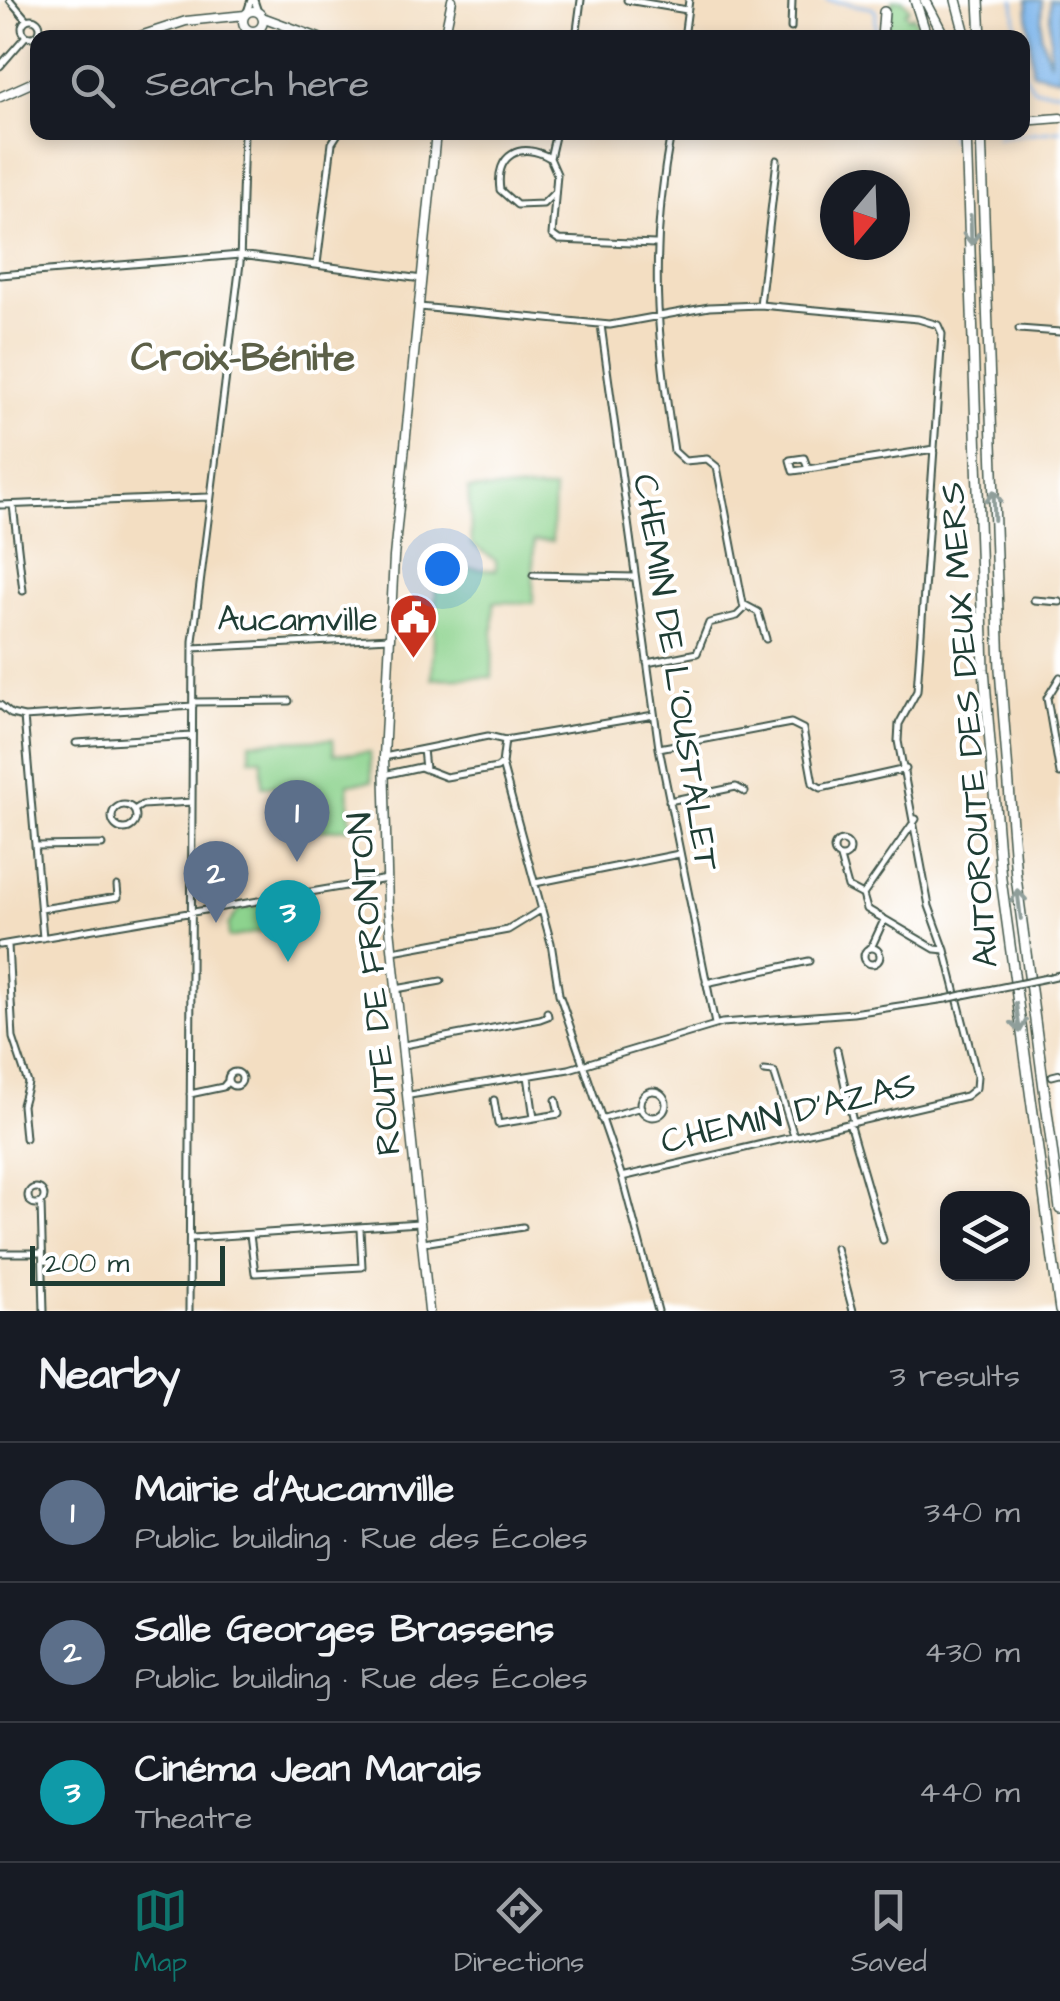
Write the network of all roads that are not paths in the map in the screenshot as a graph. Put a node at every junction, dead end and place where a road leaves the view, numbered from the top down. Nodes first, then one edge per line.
1 (10, 0) edge
2 (253, 0) edge
3 (452, 0) edge
4 (582, 0) edge
5 (627, 0) edge
6 (688, 0) edge
7 (792, 0) edge
8 (915, 0) edge
9 (925, 0) edge
10 (956, 0) edge
11 (979, 0) edge
12 (687, 10) junction
13 (884, 12) dead end
14 (253, 14) junction
15 (224, 18) junction
16 (27, 20) junction
17 (280, 26) junction
18 (791, 28) dead end
19 (39, 30) edge
20 (158, 30) edge
21 (248, 30) edge
22 (252, 30) edge
23 (252, 30) edge
24 (261, 30) edge
25 (293, 30) edge
26 (447, 30) edge
27 (577, 30) edge
28 (685, 30) edge
29 (883, 30) edge
30 (924, 30) edge
31 (941, 30) edge
32 (964, 30) edge
33 (981, 30) edge
34 (26, 36) junction
35 (30, 36) edge
36 (0, 66) edge
37 (30, 84) edge
38 (0, 97) edge
39 (1060, 118) edge
40 (1030, 120) edge
41 (244, 140) edge
42 (334, 140) edge
43 (435, 140) edge
44 (554, 140) edge
45 (669, 140) edge
46 (966, 140) edge
47 (983, 140) edge
48 (550, 158) junction
49 (777, 160) dead end
50 (553, 194) junction
51 (656, 244) junction
52 (240, 255) junction
53 (317, 264) junction
54 (0, 275) edge
55 (422, 279) junction
56 (760, 305) junction
57 (420, 306) junction
58 (656, 318) junction
59 (601, 325) junction
60 (1018, 329) dead end
61 (1060, 332) edge
62 (934, 449) junction
63 (808, 469) dead end
64 (208, 497) junction
65 (12, 504) junction
66 (0, 505) edge
67 (533, 575) dead end
68 (634, 576) junction
69 (23, 592) dead end
70 (1034, 600) dead end
71 (1060, 602) edge
72 (743, 604) junction
73 (390, 638) junction
74 (766, 638) dead end
75 (193, 648) junction
76 (647, 663) junction
77 (1060, 677) edge
78 (289, 701) dead end
79 (193, 704) junction
80 (0, 705) edge
81 (654, 715) junction
82 (24, 716) junction
83 (192, 736) junction
84 (505, 740) junction
85 (76, 744) dead end
86 (659, 748) junction
87 (423, 749) junction
88 (384, 757) junction
89 (502, 764) junction
90 (425, 769) junction
91 (906, 769) junction
92 (1060, 774) edge
93 (384, 775) junction
94 (745, 792) dead end
95 (669, 801) junction
96 (192, 802) junction
97 (134, 810) junction
98 (916, 819) junction
99 (102, 845) dead end
100 (36, 846) junction
101 (679, 854) junction
102 (840, 857) dead end
103 (387, 878) junction
104 (534, 884) junction
105 (117, 886) dead end
106 (863, 895) junction
107 (41, 909) junction
108 (542, 909) junction
109 (192, 912) junction
110 (884, 920) junction
111 (43, 939) junction
112 (8, 944) junction
113 (0, 946) edge
114 (872, 948) dead end
115 (391, 950) junction
116 (946, 950) junction
117 (808, 960) dead end
118 (1060, 976) edge
119 (441, 981) dead end
120 (706, 983) junction
121 (396, 989) junction
122 (546, 1012) dead end
123 (715, 1024) junction
124 (404, 1045) junction
125 (837, 1050) dead end
126 (583, 1065) junction
127 (764, 1071) dead end
128 (1060, 1074) edge
129 (528, 1076) junction
130 (1052, 1076) dead end
131 (228, 1081) dead end
132 (190, 1094) junction
133 (410, 1094) junction
134 (494, 1100) dead end
135 (556, 1100) dead end
136 (641, 1106) junction
137 (534, 1118) junction
138 (601, 1119) junction
139 (851, 1123) junction
140 (794, 1136) junction
141 (25, 1138) dead end
142 (622, 1177) junction
143 (40, 1204) dead end
144 (1060, 1208) edge
145 (422, 1222) junction
146 (523, 1227) dead end
147 (360, 1228) junction
148 (250, 1236) junction
149 (192, 1238) junction
150 (883, 1240) dead end
151 (423, 1243) junction
152 (836, 1248) dead end
153 (0, 1253) edge
154 (43, 1253) junction
155 (44, 1311) edge
156 (190, 1311) edge
157 (429, 1311) edge
158 (658, 1311) edge
159 (853, 1311) edge
160 (1060, 1311) edge

1 - 16 street
2 - 14 street
3 - 26 main road
4 - 27 street
5 - 12 street
6 - 12 street
7 - 18 street
8 - 30 highway
9 - 31 highway
10 - 32 highway
11 - 33 highway
12 - 28 street
13 - 29 highway
14 - 15 main road
14 - 17 main road
14 - 22 main road
14 - 23 main road
15 - 20 main road
15 - 21 main road
16 - 19 street
16 - 34 street
17 - 24 main road
17 - 25 main road
34 - 35 street
34 - 36 street
37 - 38 main road
39 - 40 main road
41 - 52 street
42 - 53 street
43 - 55 main road, ROUTE DE FRONTON
44 - 48 street
45 - 51 street
46 -> 160 highway, AUTOROUTE DES DEUX MERS
144 -> 47 highway, AUTOROUTE DES DEUX MERS
48 - 50 street
48 - 50 street
49 - 56 street
50 - 51 street
51 - 58 street
52 - 53 street
52 - 54 street
52 - 64 street
53 - 55 street
55 - 57 main road, ROUTE DE FRONTON
56 - 58 street
56 - 62 street
57 - 59 street
57 - 73 main road, ROUTE DE FRONTON
58 - 59 street
58 - 72 street
59 - 68 street, CHEMIN DE L'OUSTALET
60 - 61 street
62 - 63 street
62 - 91 street
64 - 65 street
64 - 75 street
65 - 66 street
65 - 69 street
67 - 68 street
68 - 76 street, CHEMIN DE L'OUSTALET
70 - 71 street
72 - 74 street
72 - 76 street
73 - 75 street
73 - 88 main road, ROUTE DE FRONTON
75 - 79 street
76 - 81 street, CHEMIN DE L'OUSTALET
77 - 92 street
78 - 79 street
79 - 82 street
79 - 83 street
80 - 82 street
81 - 84 street
81 - 86 street, CHEMIN DE L'OUSTALET
82 - 100 street
83 - 85 street
83 - 96 street
84 - 87 street
84 - 89 street
86 - 91 street
86 - 95 street, CHEMIN DE L'OUSTALET
87 - 88 street
87 - 90 street
88 - 93 main road, ROUTE DE FRONTON
89 - 90 street
89 - 104 street
90 - 93 street
91 - 98 street
93 - 103 main road, ROUTE DE FRONTON
94 - 95 street
95 - 101 street, CHEMIN DE L'OUSTALET
96 - 97 street
96 - 109 street
97 - 97 street
98 - 106 street
98 - 116 street
99 - 100 street
100 - 107 street
101 - 104 street
101 - 120 street, CHEMIN DE L'OUSTALET
102 - 106 street
103 - 109 street
103 - 115 main road, ROUTE DE FRONTON
104 - 108 street
105 - 107 street
106 - 110 street
107 - 111 street
108 - 115 street
108 - 126 street
109 - 111 street
109 - 132 street
110 - 114 street
110 - 116 street
111 - 112 street
112 - 113 street
112 - 141 street
115 - 121 main road, ROUTE DE FRONTON
116 - 139 street, CHEMIN D'AZAS
117 - 120 street
118 - 123 street, bridge
119 - 121 street
120 - 123 street, CHEMIN DE L'OUSTALET
121 - 124 main road, ROUTE DE FRONTON
122 - 124 street
123 - 126 street
124 - 133 main road, ROUTE DE FRONTON
125 - 139 street
126 - 129 street
126 - 138 street
127 - 140 street
128 - 130 street
129 - 133 street
129 - 137 street
131 - 132 street
132 - 149 street
133 - 145 main road, ROUTE DE FRONTON
134 - 137 street
135 - 137 street
136 - 136 street
136 - 138 street
138 - 142 street
139 - 140 street, CHEMIN D'AZAS
139 - 150 street
140 - 142 street, CHEMIN D'AZAS
142 - 158 street
143 - 154 street
145 - 147 street
145 - 151 main road, ROUTE DE FRONTON
146 - 151 street
147 - 148 street
147 - 148 street
148 - 149 street
149 - 156 street
151 - 157 main road, ROUTE DE FRONTON
152 - 159 street
153 - 154 street
154 - 155 street

